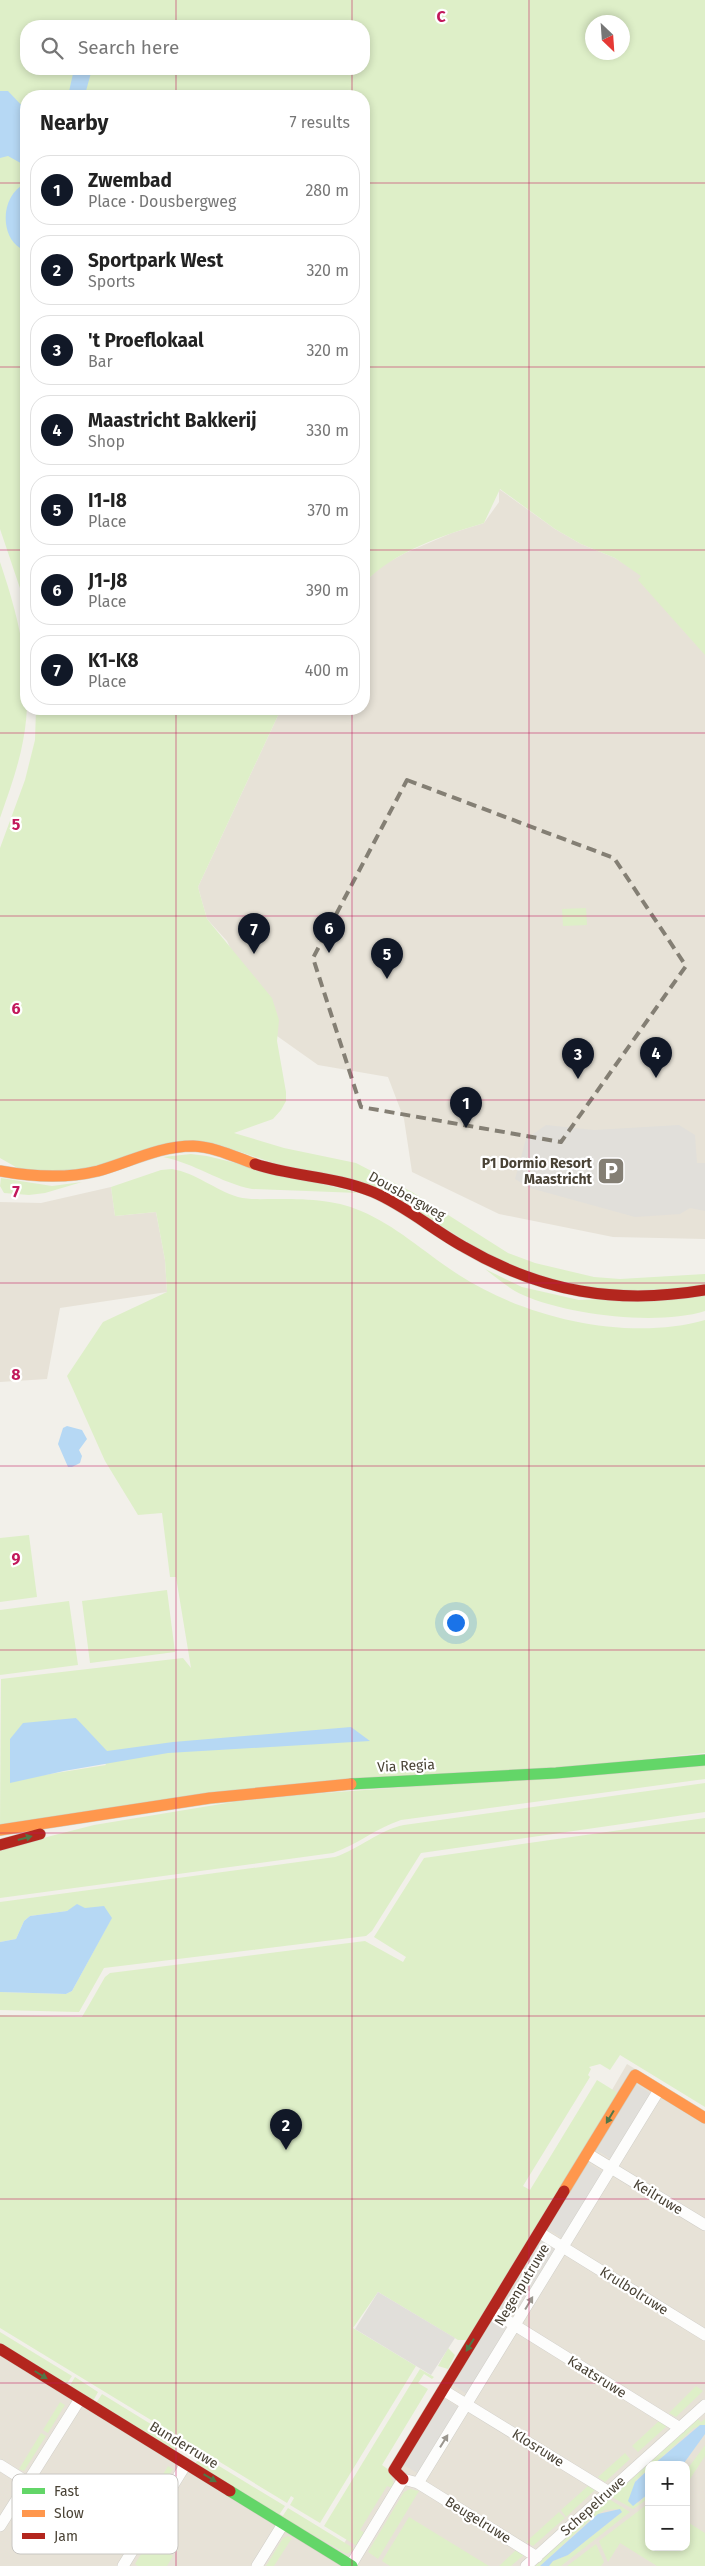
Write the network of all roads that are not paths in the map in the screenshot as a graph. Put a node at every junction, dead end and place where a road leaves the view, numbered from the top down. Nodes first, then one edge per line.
1 (0, 1171) edge
2 (705, 1290) edge
3 (705, 1760) edge
4 (111, 1815) junction
5 (0, 1830) edge
6 (0, 1845) edge
7 (659, 2090) junction
8 (705, 2118) edge
9 (588, 2154) junction
10 (611, 2168) junction
11 (705, 2225) edge
12 (540, 2233) junction
13 (563, 2246) junction
14 (492, 2311) junction
15 (515, 2326) junction
16 (705, 2335) edge
17 (0, 2349) edge
18 (442, 2390) junction
19 (80, 2399) junction
20 (467, 2404) junction
21 (705, 2406) edge
22 (680, 2428) junction
23 (186, 2464) junction
24 (0, 2465) edge
25 (14, 2474) edge
26 (32, 2474) edge
27 (178, 2477) edge
28 (403, 2479) junction
29 (418, 2483) junction
30 (609, 2492) junction
31 (12, 2506) edge
32 (283, 2524) junction
33 (0, 2526) edge
34 (130, 2554) edge
35 (537, 2556) junction
36 (123, 2566) edge
37 (257, 2566) edge
38 (351, 2566) edge
39 (526, 2566) edge

1 - 2 street, Dousbergweg
3 - 4 street, Via Regia
4 - 5 street, Via Regia
6 -> 4 street, Via Regia
7 - 8 street
7 -> 9 street, Negenputruwe
7 - 10 street, Negenputruwe
9 - 10 street, Keilruwe
9 - 12 street, Negenputruwe
10 - 11 street, Keilruwe
10 - 13 street, Negenputruwe
12 - 13 street, Krulbolruwe
12 - 14 street, Negenputruwe
15 -> 13 street, Negenputruwe
13 - 16 street, Krulbolruwe
14 - 15 street, Kaatsruwe
14 -> 18 street, Negenputruwe
15 - 20 street, Negenputruwe
15 - 22 street, Kaatsruwe
17 -> 19 street, Bunderruwe
18 - 20 street, Klosruwe
18 - 28 street, Negenputruwe
19 - 23 street, Bunderruwe
19 - 26 street
29 -> 20 street, Negenputruwe
20 - 30 street, Klosruwe
21 - 22 street, Schepelruwe
22 - 30 street, Schepelruwe
23 - 27 street
23 -> 32 street, Bunderruwe
24 - 25 street
28 - 29 street
28 - 38 street
29 - 35 street, Beugelruwe
30 - 35 street, Schepelruwe
31 - 33 street
32 - 37 street
32 - 38 street, Bunderruwe
34 - 36 street
35 - 39 street, Schepelruwe

